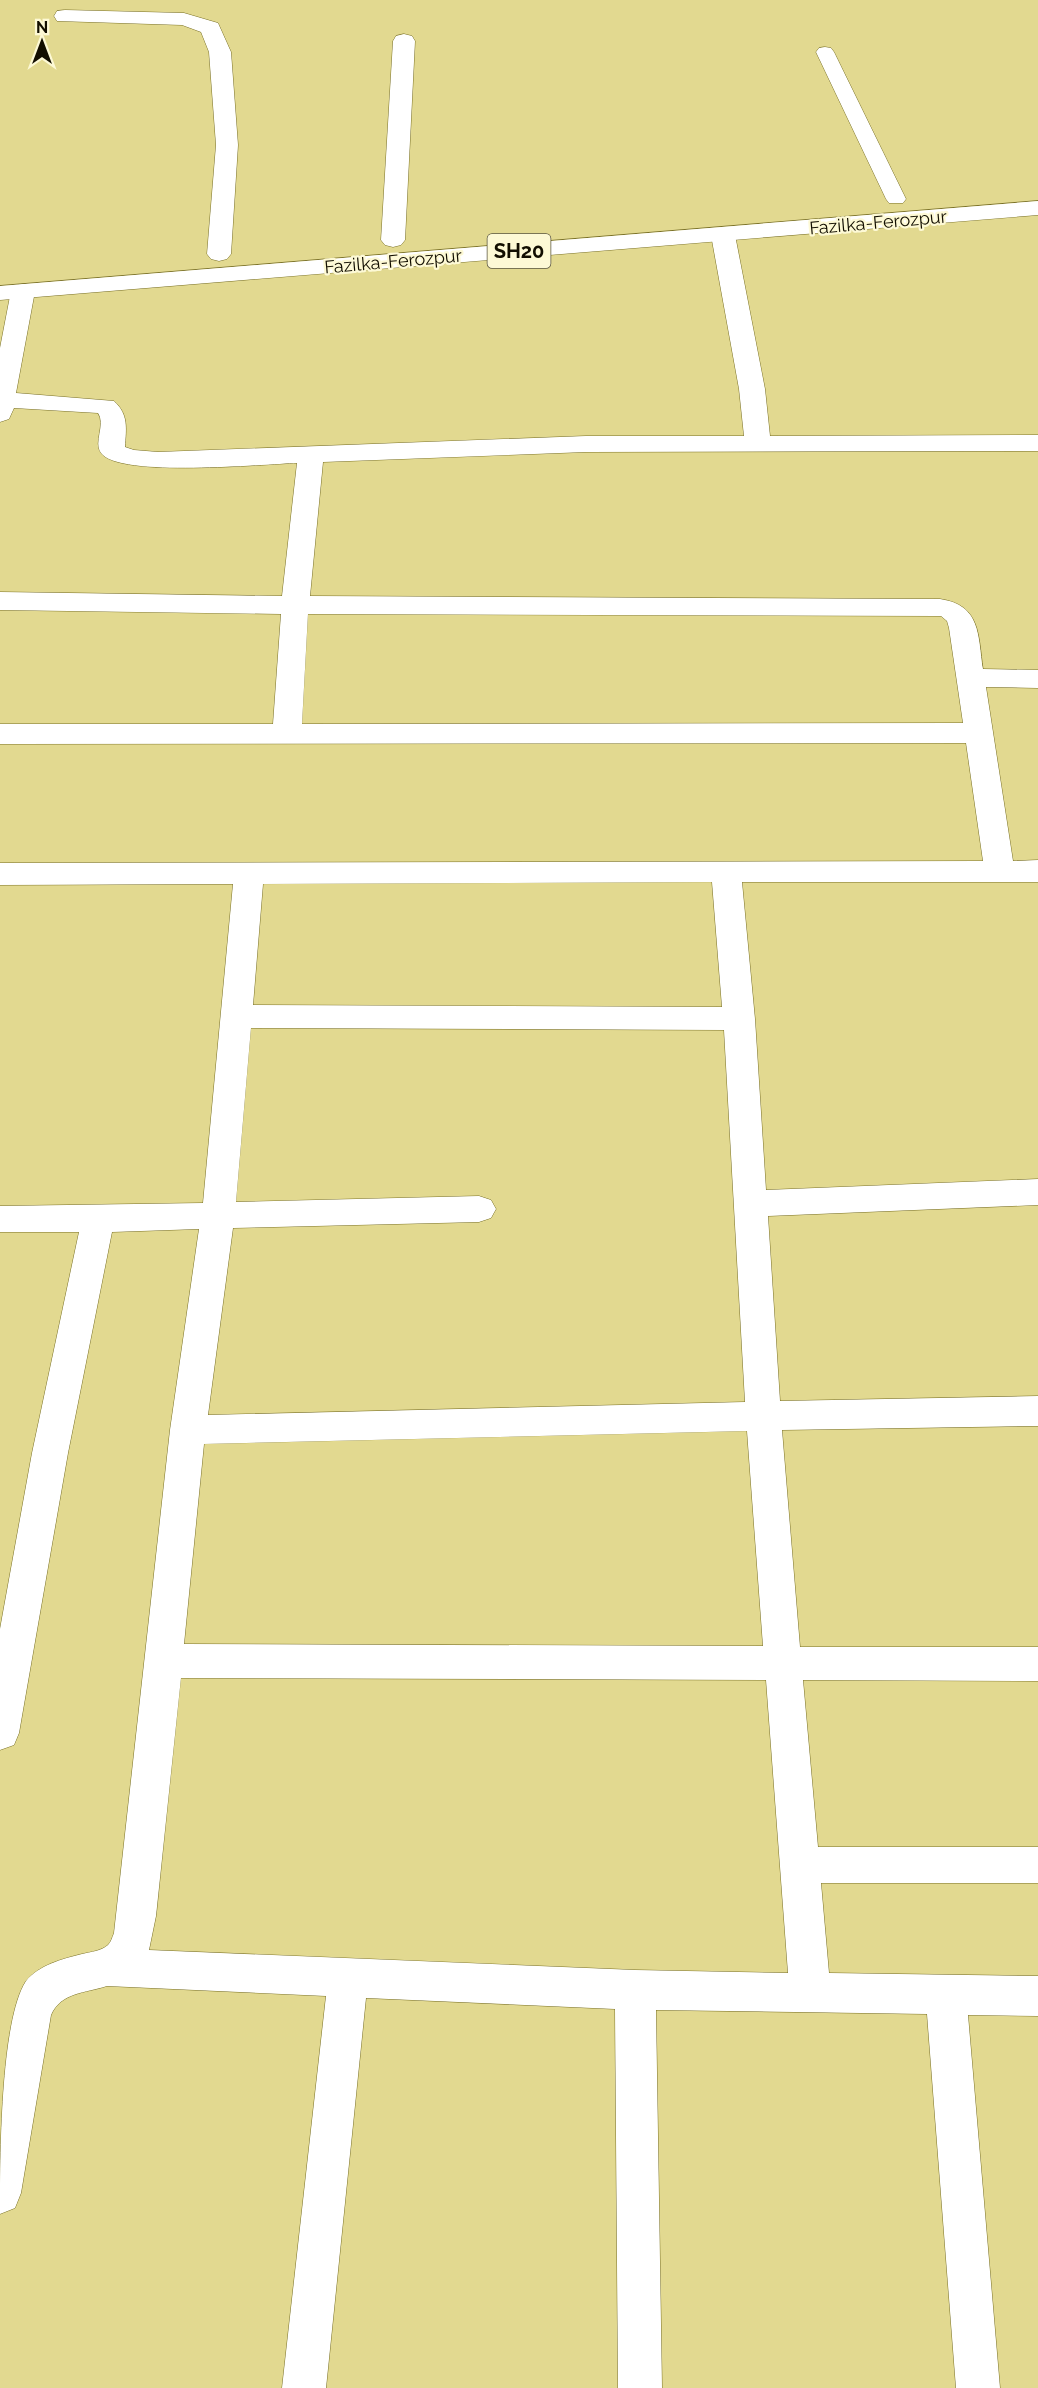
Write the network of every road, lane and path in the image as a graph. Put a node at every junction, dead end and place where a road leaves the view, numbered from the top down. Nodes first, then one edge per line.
1 (65, 16) dead end
2 (404, 41) dead end
3 (825, 52) dead end
4 (1038, 187) edge
5 (896, 199) junction
6 (1038, 208) edge
7 (723, 235) junction
8 (393, 240) junction
9 (219, 254) junction
10 (0, 271) edge
11 (12, 292) edge
12 (1, 405) edge
13 (758, 442) junction
14 (1038, 443) edge
15 (311, 454) junction
16 (0, 601) edge
17 (295, 605) junction
18 (971, 678) junction
19 (1038, 679) edge
20 (979, 733) junction
21 (0, 734) edge
22 (287, 734) junction
23 (726, 872) junction
24 (1000, 872) junction
25 (1038, 872) edge
26 (249, 873) junction
27 (0, 874) edge
28 (236, 1016) junction
29 (739, 1019) junction
30 (1038, 1192) edge
31 (750, 1204) junction
32 (479, 1209) dead end
33 (218, 1216) junction
34 (0, 1219) edge
35 (98, 1219) junction
36 (1038, 1411) edge
37 (763, 1416) junction
38 (188, 1430) junction
39 (164, 1661) junction
40 (783, 1663) junction
41 (1038, 1664) edge
42 (0, 1733) edge
43 (799, 1865) junction
44 (1038, 1865) edge
45 (107, 1967) junction
46 (348, 1977) junction
47 (634, 1990) junction
48 (810, 1993) junction
49 (946, 1995) junction
50 (1038, 1996) edge
51 (0, 2193) edge
52 (303, 2388) edge
53 (640, 2388) edge
54 (978, 2388) edge

1 - 9 street
2 - 8 street
3 - 5 lane
4 - 5 street, Fazilka-Ferozpur / SH20
5 - 8 street, Fazilka-Ferozpur / SH20
6 - 7 street, Fazilka-Ferozpur / SH20
7 - 11 street, Fazilka-Ferozpur / SH20
7 - 13 street
8 - 9 street, Fazilka-Ferozpur / SH20
9 - 10 street, Fazilka-Ferozpur / SH20
11 - 12 street
12 - 15 street
13 - 14 street
13 - 15 street
15 - 17 street
16 - 17 street
17 - 18 street
17 - 22 street
18 - 19 street
18 - 20 street
20 - 22 street
20 - 24 street
21 - 22 street
23 - 24 street
23 - 26 street
23 - 29 street
24 - 25 street
26 - 27 street
26 - 28 street
28 - 29 street
28 - 33 street
29 - 31 street
30 - 31 street
31 - 37 street
32 - 33 street
33 - 35 street
33 - 38 street
34 - 35 street
35 - 42 street
36 - 37 street
37 - 38 street
37 - 40 street
38 - 39 street
39 - 40 street
39 - 45 street
40 - 41 street
40 - 43 street
43 - 44 street
43 - 48 street
45 - 46 street
45 - 51 street
46 - 47 street
46 - 52 street
47 - 48 street
47 - 53 street
48 - 49 street
49 - 50 street
49 - 54 street

